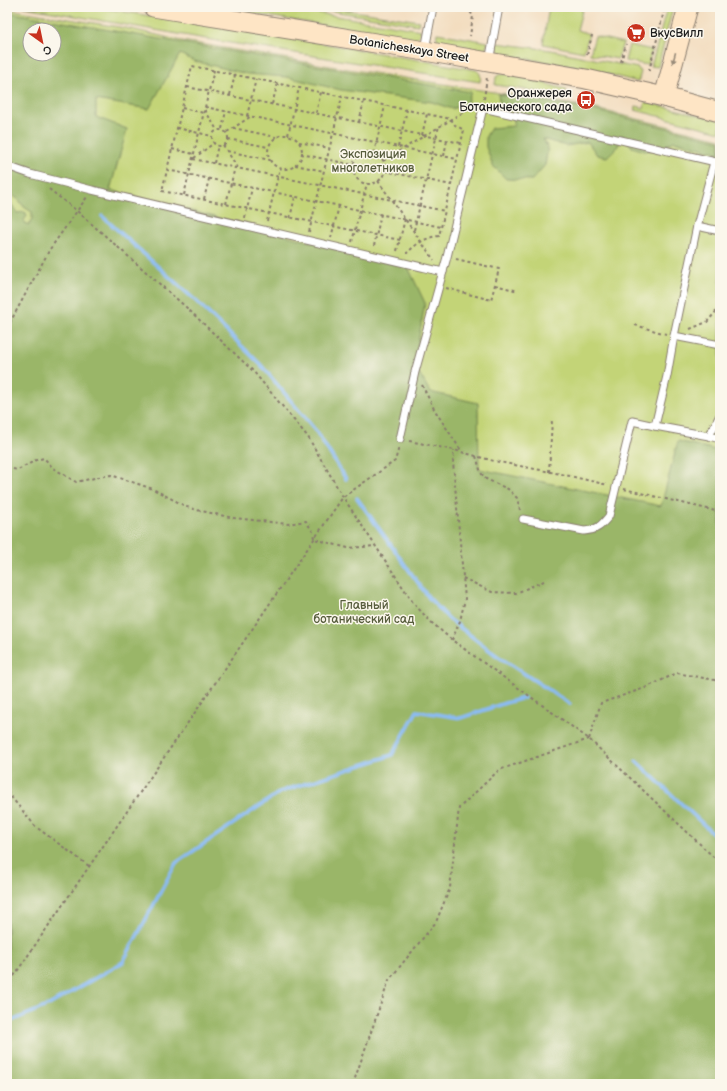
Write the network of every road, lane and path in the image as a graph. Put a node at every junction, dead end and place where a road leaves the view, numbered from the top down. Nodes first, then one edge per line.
1 (153, 7) edge
2 (433, 7) edge
3 (467, 7) edge
4 (499, 7) edge
5 (666, 7) edge
6 (688, 7) edge
7 (592, 35) dead end
8 (657, 35) junction
9 (470, 36) dead end
10 (667, 38) dead end
11 (626, 44) dead end
12 (425, 51) junction
13 (587, 55) dead end
14 (489, 62) junction
15 (621, 62) dead end
16 (214, 70) junction
17 (649, 71) dead end
18 (235, 75) junction
19 (256, 79) junction
20 (278, 83) junction
21 (187, 87) junction
22 (299, 88) junction
23 (209, 91) junction
24 (321, 92) junction
25 (230, 95) junction
26 (342, 97) junction
27 (664, 97) junction
28 (251, 100) junction
29 (364, 101) junction
30 (272, 104) junction
31 (386, 106) junction
32 (182, 108) junction
33 (205, 108) junction
34 (483, 108) junction
35 (294, 109) junction
36 (407, 110) junction
37 (466, 110) dead end
38 (226, 111) junction
39 (720, 112) edge
40 (204, 113) junction
41 (316, 113) junction
42 (427, 114) junction
43 (247, 116) junction
44 (251, 117) junction
45 (337, 117) junction
46 (451, 119) junction
47 (359, 122) junction
48 (290, 125) junction
49 (380, 126) junction
50 (439, 126) junction
51 (177, 128) junction
52 (233, 128) junction
53 (217, 130) junction
54 (222, 130) junction
55 (402, 131) junction
56 (199, 133) junction
57 (227, 133) junction
58 (333, 133) junction
59 (288, 135) junction
60 (423, 135) junction
61 (212, 136) junction
62 (276, 137) junction
63 (436, 138) junction
64 (228, 139) junction
65 (448, 140) junction
66 (298, 142) junction
67 (376, 142) junction
68 (214, 143) junction
69 (461, 143) junction
70 (223, 145) junction
71 (218, 146) junction
72 (268, 147) junction
73 (398, 147) junction
74 (329, 148) junction
75 (404, 148) junction
76 (172, 149) junction
77 (227, 151) junction
78 (374, 153) junction
79 (194, 154) junction
80 (301, 154) junction
81 (432, 154) junction
82 (444, 156) junction
83 (193, 158) junction
84 (327, 159) junction
85 (457, 159) junction
86 (270, 160) junction
87 (383, 161) junction
88 (717, 162) edge
89 (214, 163) junction
90 (295, 165) junction
91 (354, 165) junction
92 (7, 166) edge
93 (236, 168) junction
94 (280, 168) junction
95 (167, 170) junction
96 (324, 171) junction
97 (385, 171) junction
98 (189, 175) junction
99 (278, 176) junction
100 (210, 179) junction
101 (426, 180) junction
102 (378, 181) junction
103 (367, 183) junction
104 (231, 184) junction
105 (320, 185) junction
106 (451, 185) junction
107 (48, 188) dead end
108 (252, 188) junction
109 (92, 190) junction
110 (274, 192) junction
111 (364, 194) junction
112 (184, 196) junction
113 (295, 197) junction
114 (391, 199) junction
115 (204, 200) junction
116 (316, 201) junction
117 (226, 204) junction
118 (420, 205) junction
119 (338, 206) junction
120 (247, 209) junction
121 (360, 210) junction
122 (77, 211) junction
123 (445, 211) junction
124 (269, 213) junction
125 (381, 214) junction
126 (245, 218) dead end
127 (290, 218) junction
128 (405, 219) junction
129 (311, 222) junction
130 (416, 222) junction
131 (266, 223) dead end
132 (334, 226) junction
133 (697, 226) junction
134 (441, 227) junction
135 (355, 231) junction
136 (413, 231) junction
137 (720, 231) edge
138 (308, 233) dead end
139 (376, 235) junction
140 (331, 238) dead end
141 (400, 240) junction
142 (352, 242) dead end
143 (421, 242) junction
144 (374, 246) dead end
145 (397, 251) dead end
146 (408, 253) dead end
147 (447, 256) junction
148 (443, 272) junction
149 (495, 285) junction
150 (439, 286) junction
151 (518, 291) dead end
152 (720, 306) edge
153 (635, 325) dead end
154 (687, 325) dead end
155 (7, 328) edge
156 (690, 329) junction
157 (693, 334) dead end
158 (674, 336) junction
159 (720, 345) edge
160 (415, 372) junction
161 (720, 414) edge
162 (552, 420) dead end
163 (655, 426) junction
164 (708, 436) junction
165 (400, 439) junction
166 (720, 439) edge
167 (454, 450) junction
168 (463, 453) junction
169 (476, 456) junction
170 (7, 468) edge
171 (550, 472) junction
172 (617, 487) junction
173 (343, 497) junction
174 (720, 512) edge
175 (524, 519) joint
176 (314, 539) junction
177 (376, 546) junction
178 (463, 578) junction
179 (544, 581) dead end
180 (452, 640) junction
181 (720, 681) edge
182 (589, 739) junction
183 (7, 792) edge
184 (720, 863) edge
185 (89, 866) junction
186 (7, 986) edge
187 (353, 1084) edge

1 - 12 main road, Botanicheskaya Street
2 - 12 lane
3 - 9 path
4 - 14 lane
5 - 8 path
6 -> 27 main road
7 - 13 path
8 - 10 path
8 - 17 path
11 - 15 path
12 - 14 main road, Botanicheskaya Street
14 - 27 main road, Botanicheskaya Street
14 - 34 path
16 - 18 path
16 - 21 path
16 - 23 path
18 - 19 path
18 - 25 path
19 - 20 path
19 - 28 path
20 - 22 path
20 - 30 path
21 - 23 path
21 - 32 path
22 - 24 path
22 - 35 path
23 - 25 path
23 - 33 path
24 - 26 path
24 - 41 path
25 - 28 path
26 - 29 path
26 - 45 path
27 - 39 main road, Botanicheskaya Street
28 - 30 path
28 - 43 path
29 - 31 path
29 - 47 path
30 - 35 path
31 - 36 path
31 - 49 path
32 - 40 path
32 - 51 path
33 - 38 path
33 - 40 path
33 - 53 path
34 - 88 lane
34 - 147 lane
35 - 41 path
35 - 48 path
36 - 42 path
36 - 55 path
37 - 46 path
38 - 43 path
38 - 54 path
40 - 56 path
41 - 45 path
42 - 46 path
42 - 60 path
43 - 44 path
44 - 48 path
44 - 52 path
45 - 47 path
45 - 58 path
46 - 50 path
46 - 69 path
47 - 49 path
48 - 58 path
48 - 59 path
49 - 55 path
49 - 67 path
50 - 60 path
50 - 63 path
51 - 56 path
51 - 76 path
52 - 57 path
52 - 62 path
53 - 54 path
53 - 61 path
54 - 57 path
55 - 60 path
55 - 73 path
56 - 61 path
56 - 79 path
57 - 64 path
58 - 67 path
58 - 74 path
59 - 62 path
59 - 66 path
60 - 63 path
60 - 75 path
61 - 68 path
62 - 72 path
63 - 65 path
63 - 81 path
64 - 70 path
64 - 72 path
65 - 69 path
65 - 82 path
66 - 74 path
66 - 80 path
67 - 73 path
67 - 78 path
68 - 71 path
68 - 83 path
69 - 85 path
70 - 71 path
70 - 77 path
71 - 89 path
72 - 86 path
73 - 75 path
74 - 84 path
75 - 81 path
75 - 87 path
76 - 79 path
76 - 95 path
77 - 86 path
77 - 93 path
78 - 87 path
78 - 91 path
79 - 83 path
80 - 84 path
80 - 90 path
81 - 82 path
81 - 101 path
82 - 85 path
83 - 89 path
83 - 98 path
84 - 91 path
84 - 96 path
85 - 106 path
86 - 94 path
87 - 97 path
88 - 133 lane
89 - 93 path
90 - 94 path
90 - 96 path
91 - 103 path
92 - 109 lane
93 - 99 path
93 - 104 path
94 - 99 path
95 - 98 path
95 - 112 path
96 - 105 path
97 - 101 path
97 - 102 path
98 - 100 path
98 - 112 path
99 - 105 path
99 - 110 path
100 - 104 path
100 - 115 path
101 - 106 path
101 - 118 path
102 - 103 path
102 - 114 path
103 - 111 path
104 - 108 path
104 - 117 path
105 - 111 path
105 - 116 path
106 - 123 path
107 - 122 path
108 - 110 path
108 - 120 path
109 - 122 path
109 - 148 lane
110 - 113 path
110 - 124 path
111 - 114 path
111 - 121 path
112 - 115 path
113 - 116 path
113 - 127 path
114 - 118 path
114 - 128 path
115 - 117 path
116 - 119 path
116 - 129 path
117 - 120 path
118 - 123 path
118 - 130 path
119 - 121 path
119 - 132 path
120 - 124 path
120 - 126 path
121 - 125 path
121 - 135 path
122 - 155 path
122 - 173 path
123 - 134 path
124 - 127 path
124 - 131 path
125 - 128 path
125 - 139 path
127 - 129 path
128 - 130 path
128 - 136 path
128 - 141 path
129 - 132 path
129 - 138 path
130 - 134 path
130 - 136 path
132 - 135 path
132 - 140 path
133 - 137 lane
133 - 158 lane
134 - 143 path
135 - 139 path
135 - 142 path
136 - 143 path
139 - 141 path
139 - 144 path
141 - 145 path
143 - 146 path
143 - 148 path
147 - 148 lane
147 - 149 path
148 - 150 lane
149 - 150 path
149 - 151 path
150 - 160 lane
152 - 156 path
153 - 158 path
154 - 156 path
156 - 157 path
158 - 159 lane
158 - 163 lane
160 - 165 lane
160 - 168 path
161 - 164 lane
162 - 171 path
163 - 164 lane
163 - 172 lane
164 - 166 lane
165 - 167 path
165 - 173 path
167 - 168 path
167 - 178 path
168 - 169 path
169 - 171 path
169 - 175 path
170 - 176 path
171 - 172 path
172 - 174 path
172 - 175 lane
173 - 176 path
173 - 177 path
176 - 177 path
176 - 185 path
177 - 180 path
178 - 179 path
178 - 180 path
180 - 182 path
181 - 182 path
182 - 184 path
182 - 187 path
183 - 185 path
185 - 186 path

